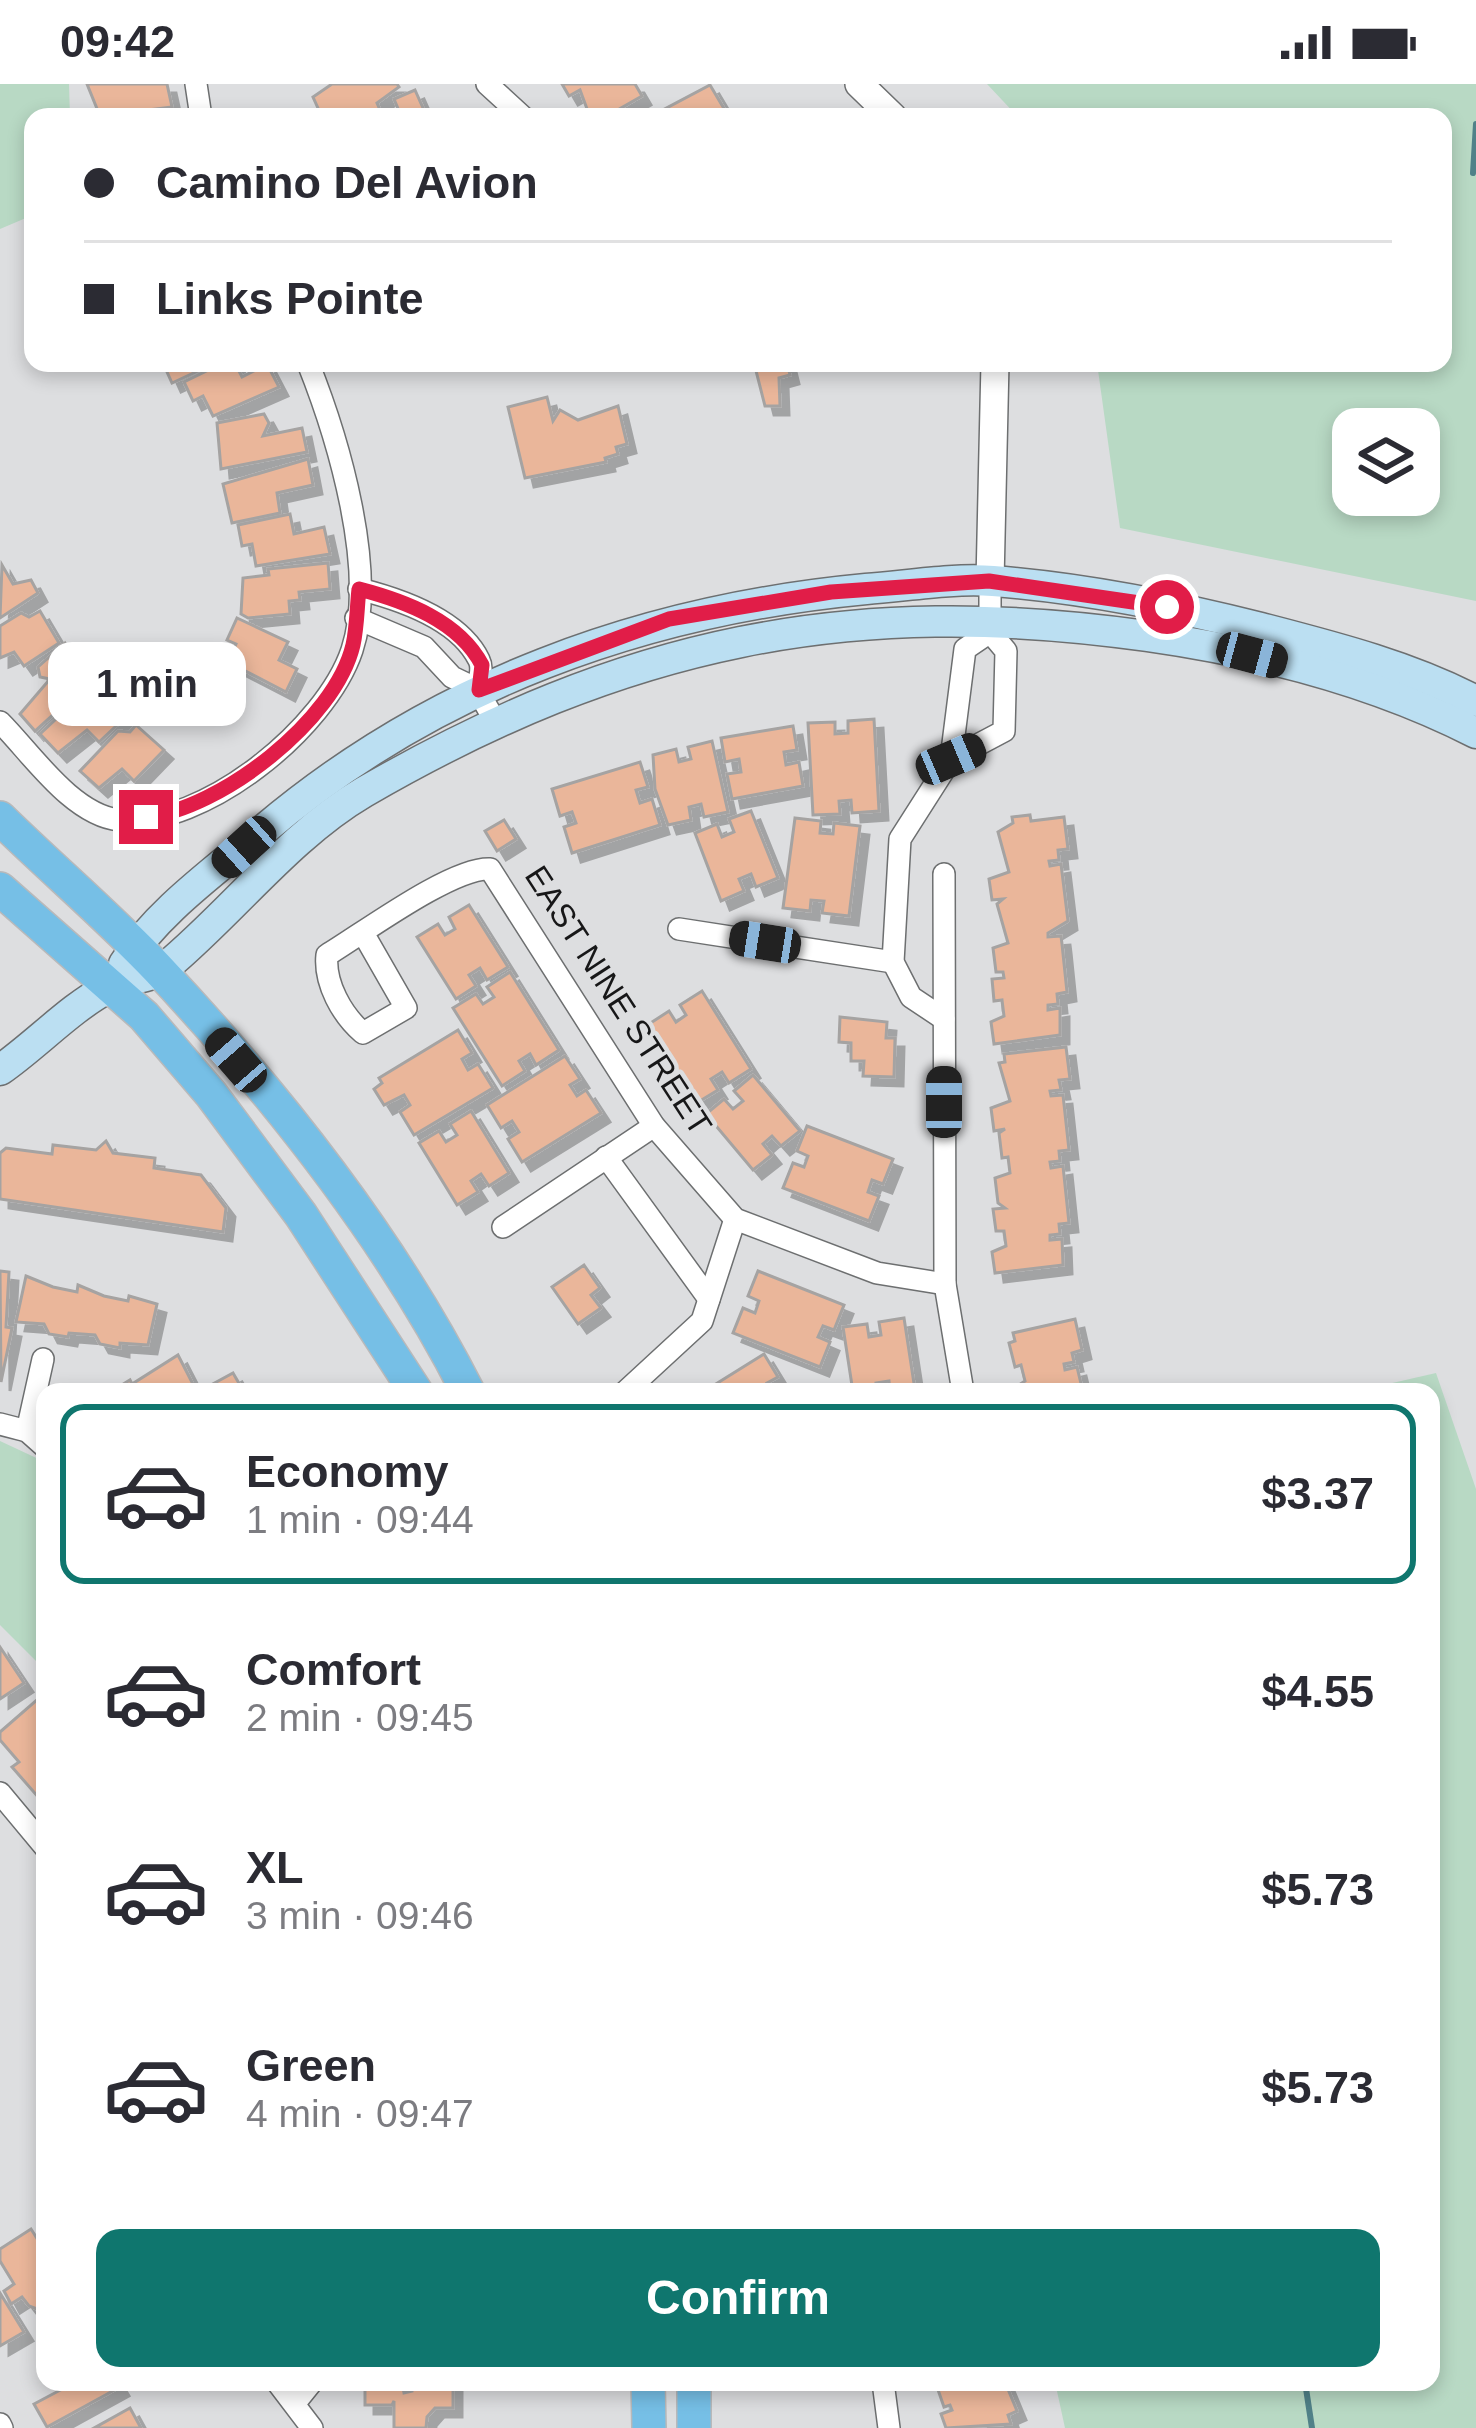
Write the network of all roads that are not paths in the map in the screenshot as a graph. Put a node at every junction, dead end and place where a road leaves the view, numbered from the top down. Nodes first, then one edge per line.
1 (487, 84) edge
2 (859, 84) edge
3 (513, 108) edge
4 (884, 108) edge
5 (311, 372) edge
6 (995, 372) edge
7 (989, 581) junction
8 (359, 589) junction
9 (414, 606) junction
10 (356, 618) junction
11 (991, 625) junction
12 (402, 635) junction
13 (1408, 687) junction
14 (479, 690) junction
15 (961, 700) junction
16 (1005, 701) junction
17 (1476, 701) edge
18 (495, 721) junction
19 (0, 722) edge
20 (1476, 733) edge
21 (951, 759) junction
22 (0, 818) edge
23 (944, 874) dead end
24 (0, 889) edge
25 (680, 929) dead end
26 (364, 933) junction
27 (135, 946) junction
28 (892, 962) junction
29 (160, 971) junction
30 (109, 987) junction
31 (944, 1019) junction
32 (0, 1070) edge
33 (654, 1126) junction
34 (607, 1157) junction
35 (735, 1219) junction
36 (502, 1227) dead end
37 (944, 1284) junction
38 (710, 1299) junction
39 (43, 1359) dead end
40 (38, 1383) edge
41 (410, 1383) edge
42 (462, 1383) edge
43 (635, 1383) edge
44 (961, 1383) edge
45 (36, 1390) edge
46 (0, 1424) edge
47 (27, 1431) junction
48 (36, 1439) edge
49 (0, 1793) edge
50 (36, 1836) edge
51 (284, 2391) edge
52 (305, 2391) edge
53 (649, 2391) edge
54 (694, 2391) edge
55 (884, 2391) edge
56 (295, 2404) junction
57 (312, 2428) edge
58 (649, 2428) edge
59 (694, 2428) edge
60 (889, 2428) edge

1 - 3 street
2 - 4 street
5 - 8 street
6 - 7 street
7 - 11 street
7 - 13 main road
7 - 14 main road
8 - 9 street
8 - 10 street
9 - 12 street
9 - 14 street
10 - 12 street
10 - 19 street
11 - 13 main road
11 - 15 street
11 - 16 street
11 - 18 main road
12 - 14 street
13 - 17 main road
13 - 20 main road
14 - 18 street
14 - 27 main road
15 - 16 street
15 - 21 street
16 - 21 street
18 - 29 main road
21 - 28 street
22 - 27 main road
23 - 31 street
24 - 30 main road
25 - 28 street
26 - 26 street, EAST NINE STREET
26 - 33 street, EAST NINE STREET
27 - 29 main road
27 - 30 main road
28 - 31 street
29 - 30 main road
29 - 42 main road
30 - 32 main road
30 - 41 main road
31 - 37 street
33 - 34 street
33 - 35 street, EAST NINE STREET
34 - 36 street
34 - 38 street
35 - 37 street, EAST NINE STREET
35 - 38 street
37 - 44 street
38 - 43 street
39 - 40 street
45 - 47 street
46 - 47 street
47 - 48 street
49 - 50 street
51 - 56 street
52 - 56 street
53 - 58 main road
54 - 59 main road
55 - 60 street
56 - 57 street

